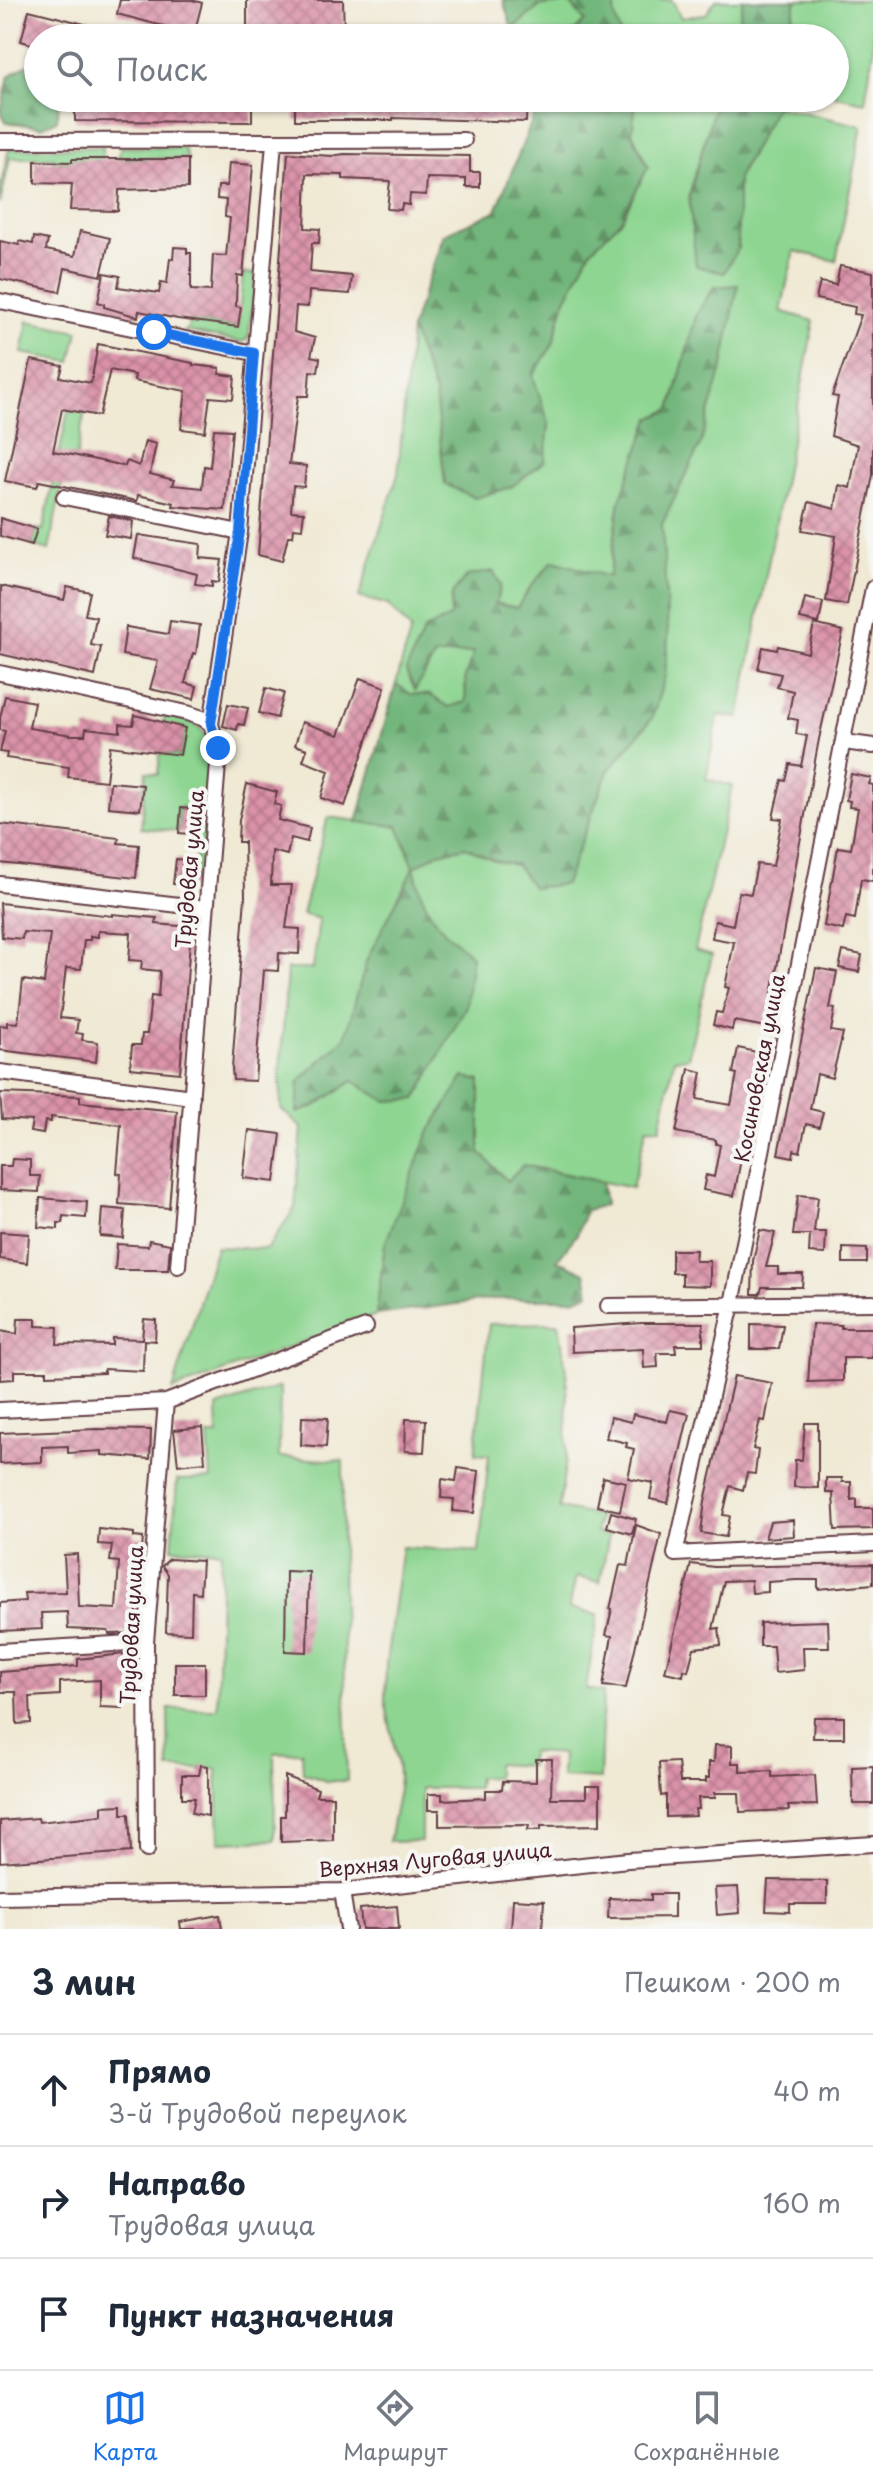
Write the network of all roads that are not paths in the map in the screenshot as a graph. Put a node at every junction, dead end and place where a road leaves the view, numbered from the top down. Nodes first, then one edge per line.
1 (464, 140) dead end
2 (274, 143) junction
3 (1, 144) edge
4 (0, 301) edge
5 (254, 353) junction
6 (64, 497) dead end
7 (240, 532) junction
8 (873, 588) edge
9 (0, 673) edge
10 (211, 724) junction
11 (844, 742) junction
12 (873, 746) edge
13 (0, 884) edge
14 (205, 908) junction
15 (0, 1072) edge
16 (192, 1097) junction
17 (178, 1266) dead end
18 (873, 1303) edge
19 (732, 1304) junction
20 (608, 1306) dead end
21 (366, 1327) dead end
22 (166, 1402) junction
23 (0, 1410) edge
24 (873, 1544) edge
25 (146, 1642) junction
26 (0, 1651) edge
27 (873, 1844) edge
28 (147, 1850) dead end
29 (342, 1891) junction
30 (0, 1897) edge
31 (348, 1929) edge

1 - 2 street
2 - 3 street
2 - 5 street, Трудовая улица
4 - 5 street
5 - 7 street, Трудовая улица
6 - 7 street
7 - 10 street, Трудовая улица
8 - 11 street, Косиновская улица
9 - 10 street
10 - 14 street, Трудовая улица
11 - 12 street
11 - 19 street, Косиновская улица
13 - 14 street
14 - 16 street, Трудовая улица
15 - 16 street
16 - 17 street, Трудовая улица
18 - 19 street
19 - 20 street
19 - 24 street, Косиновская улица
21 - 22 street
22 - 23 street
22 - 25 street, Трудовая улица
25 - 26 street
25 - 28 street, Трудовая улица
27 - 29 street, Верхняя Луговая улица
29 - 30 street, Верхняя Луговая улица
29 - 31 street

